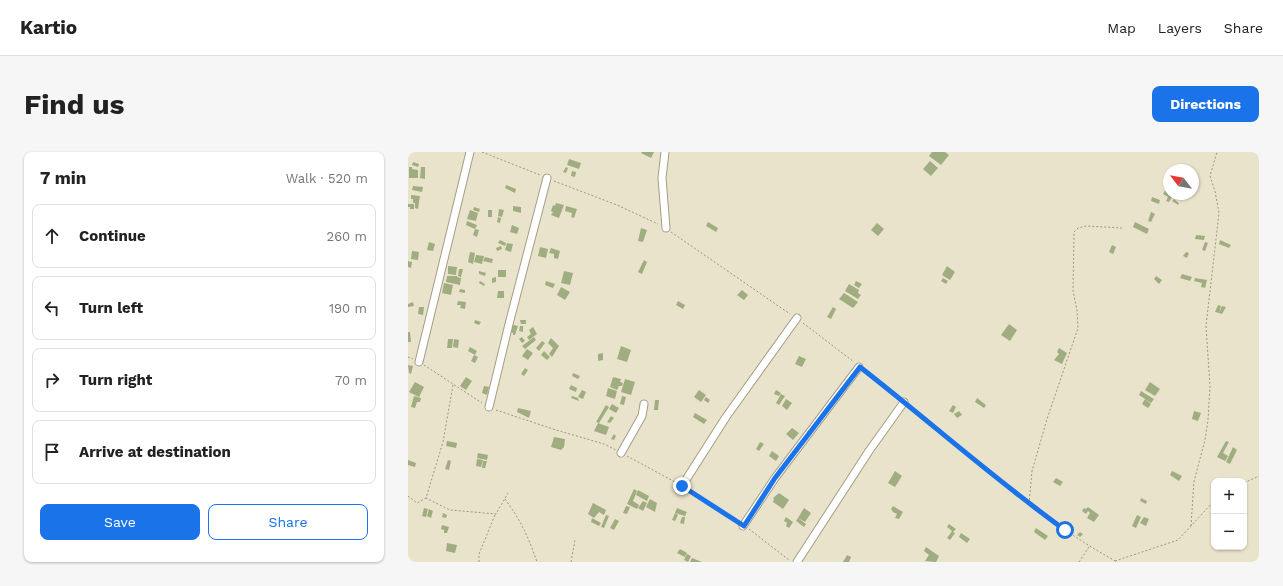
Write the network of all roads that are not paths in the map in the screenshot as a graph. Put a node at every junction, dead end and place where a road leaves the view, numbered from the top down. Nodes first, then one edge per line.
1 (470, 152) edge
2 (664, 152) edge
3 (547, 178) road end
4 (666, 228) road end
5 (797, 318) road end
6 (419, 362) road end
7 (860, 367) road end
8 (904, 402) road end
9 (644, 404) dead end
10 (489, 407) road end
11 (621, 453) road end
12 (682, 486) road end
13 (744, 526) road end
14 (797, 562) edge

1 - 6 street
2 - 4 street
3 - 10 street
5 - 12 street
7 - 13 street
8 - 14 street
9 - 11 street

